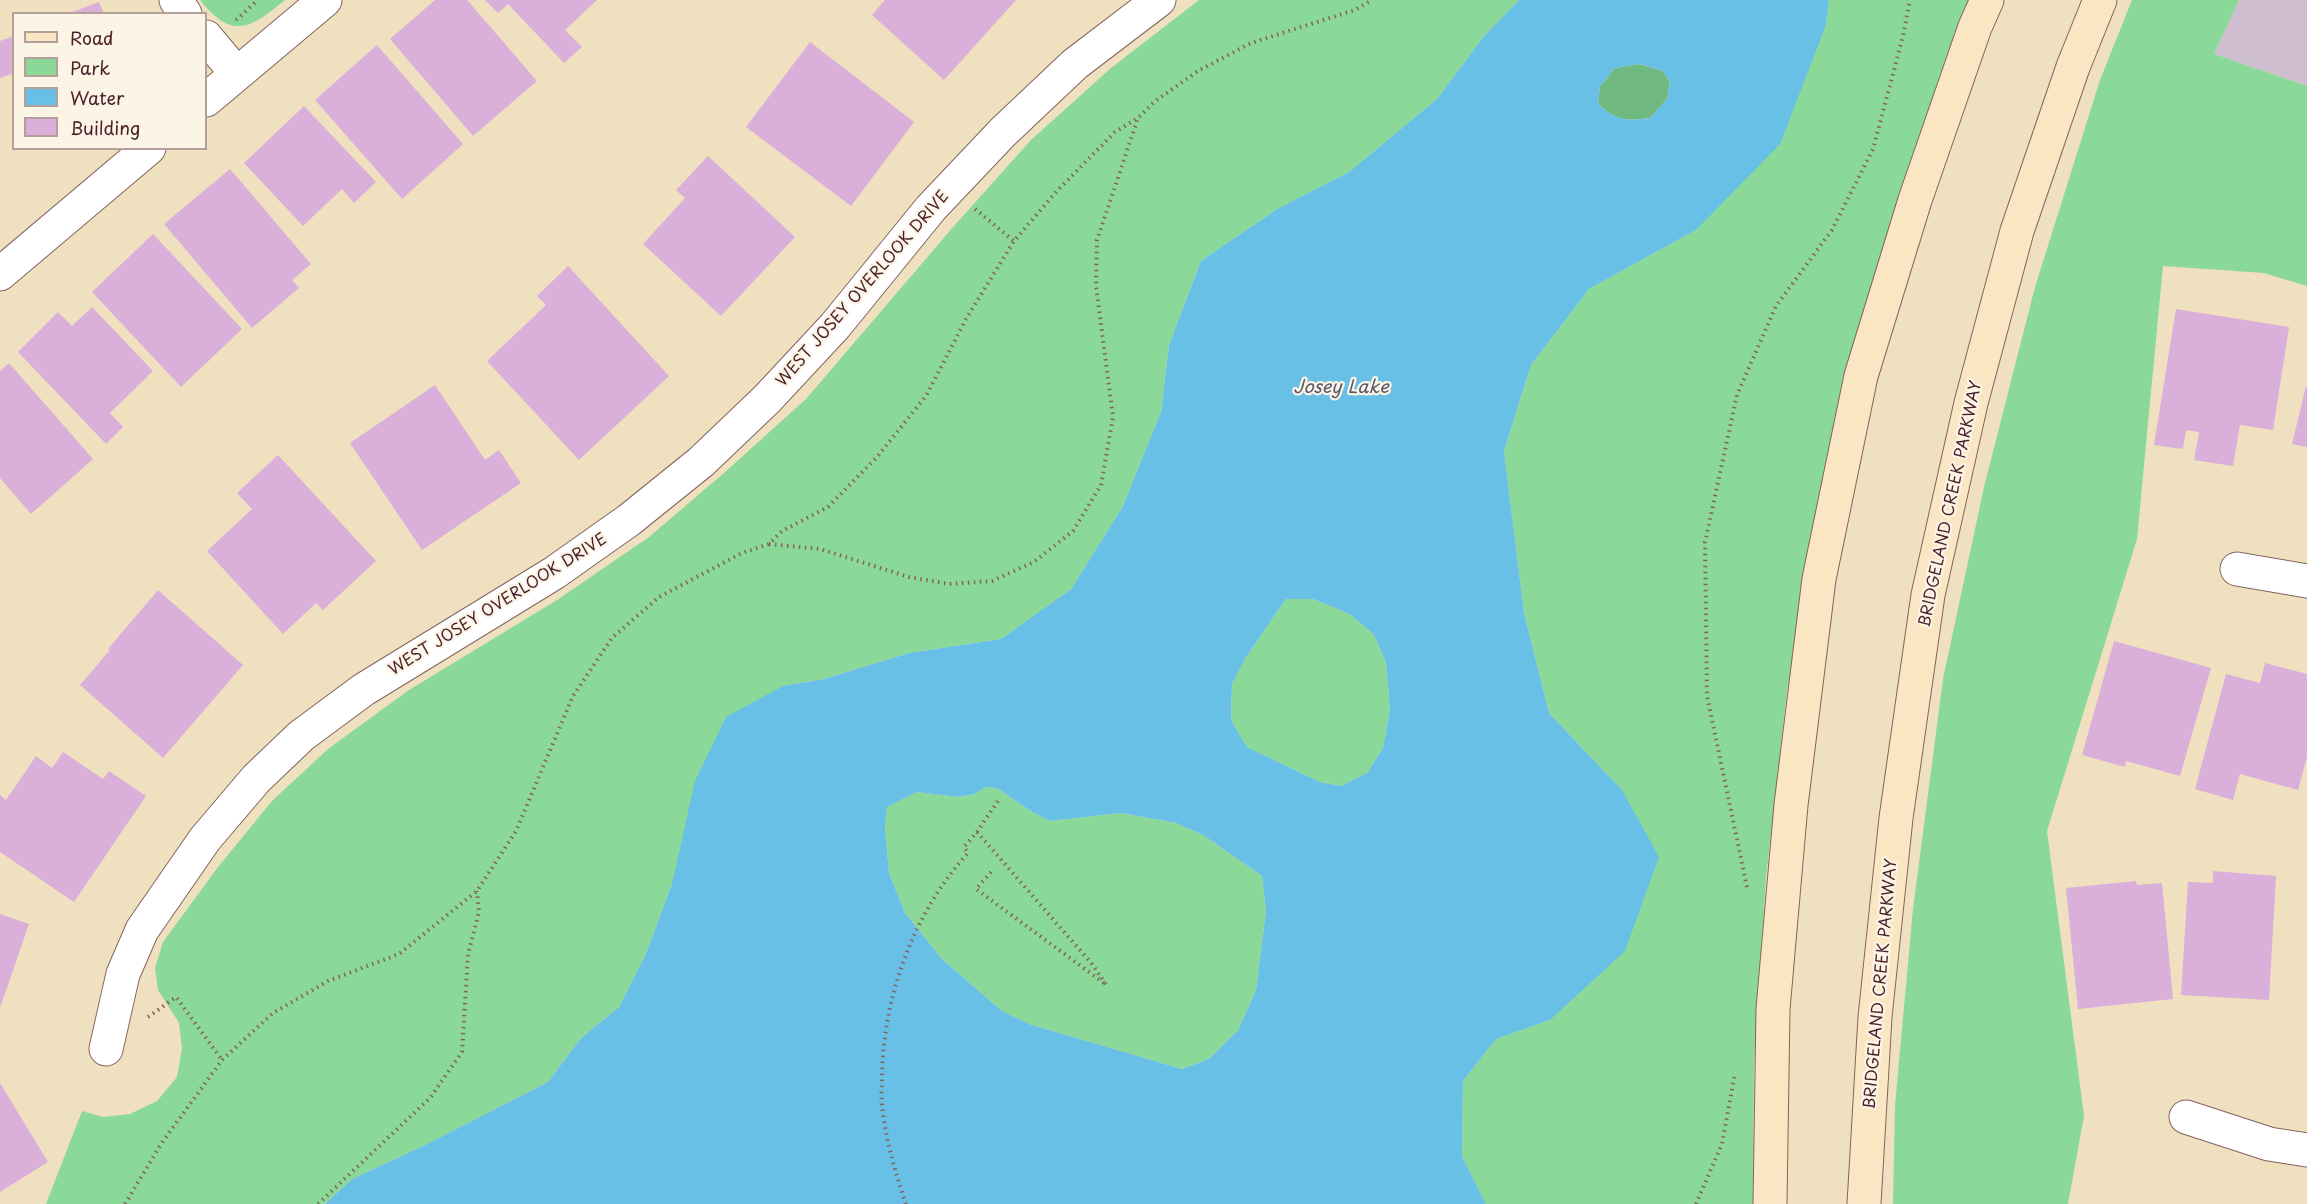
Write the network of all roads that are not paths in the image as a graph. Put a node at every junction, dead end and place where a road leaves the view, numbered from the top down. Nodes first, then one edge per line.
1 (325, 0) edge
2 (1159, 0) edge
3 (1987, 0) edge
4 (2100, 0) edge
5 (207, 38) edge
6 (237, 74) junction
7 (207, 99) edge
8 (146, 150) edge
9 (0, 274) edge
10 (2238, 569) dead end
11 (2307, 581) edge
12 (106, 1049) road end
13 (2186, 1117) dead end
14 (2307, 1150) edge
15 (1770, 1204) edge
16 (1864, 1204) edge

1 - 6 street
2 - 12 street, WEST JOSEY OVERLOOK DRIVE
3 - 15 main road
4 - 16 main road, BRIDGELAND CREEK PARKWAY
5 - 6 street
6 - 7 street
8 - 9 street
10 - 11 street
13 - 14 street

